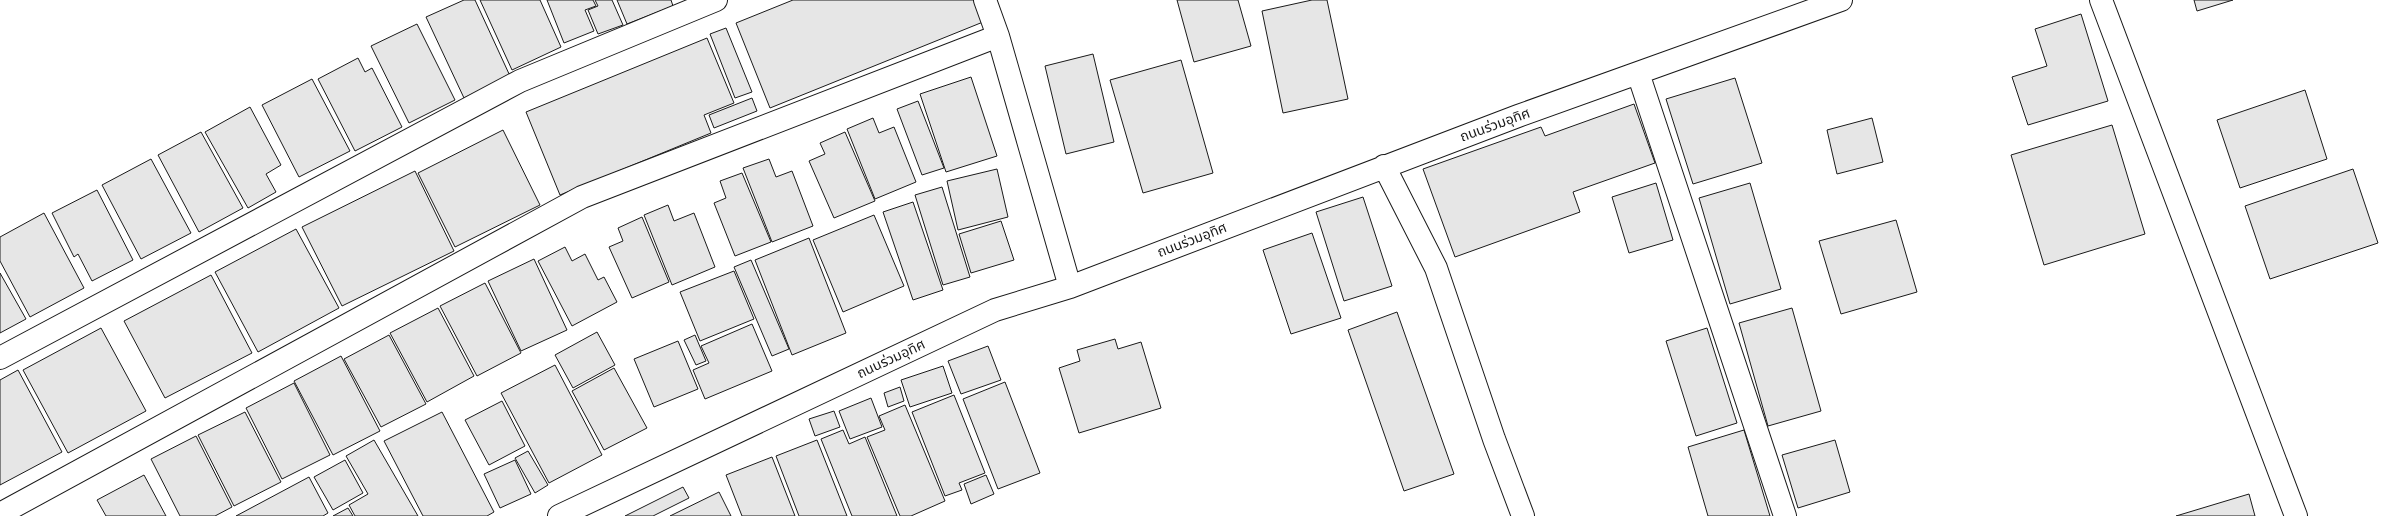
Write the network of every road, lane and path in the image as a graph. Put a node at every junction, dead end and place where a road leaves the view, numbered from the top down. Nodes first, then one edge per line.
1 (716, 0) edge
2 (986, 0) edge
3 (1841, 0) edge
4 (2102, 0) edge
5 (998, 36) junction
6 (1638, 73) junction
7 (1384, 166) junction
8 (1070, 287) junction
9 (0, 358) edge
10 (0, 514) edge
11 (559, 516) edge
12 (1523, 516) edge
13 (1785, 516) edge
14 (2296, 516) edge

1 - 9 street
2 - 5 street
3 - 6 street, ถนนร่วมอุทิศ
4 - 14 street
5 - 8 street
5 - 10 street
6 - 7 street, ถนนร่วมอุทิศ
6 - 13 street
7 - 8 street, ถนนร่วมอุทิศ
7 - 12 street
8 - 11 street, ถนนร่วมอุทิศ

